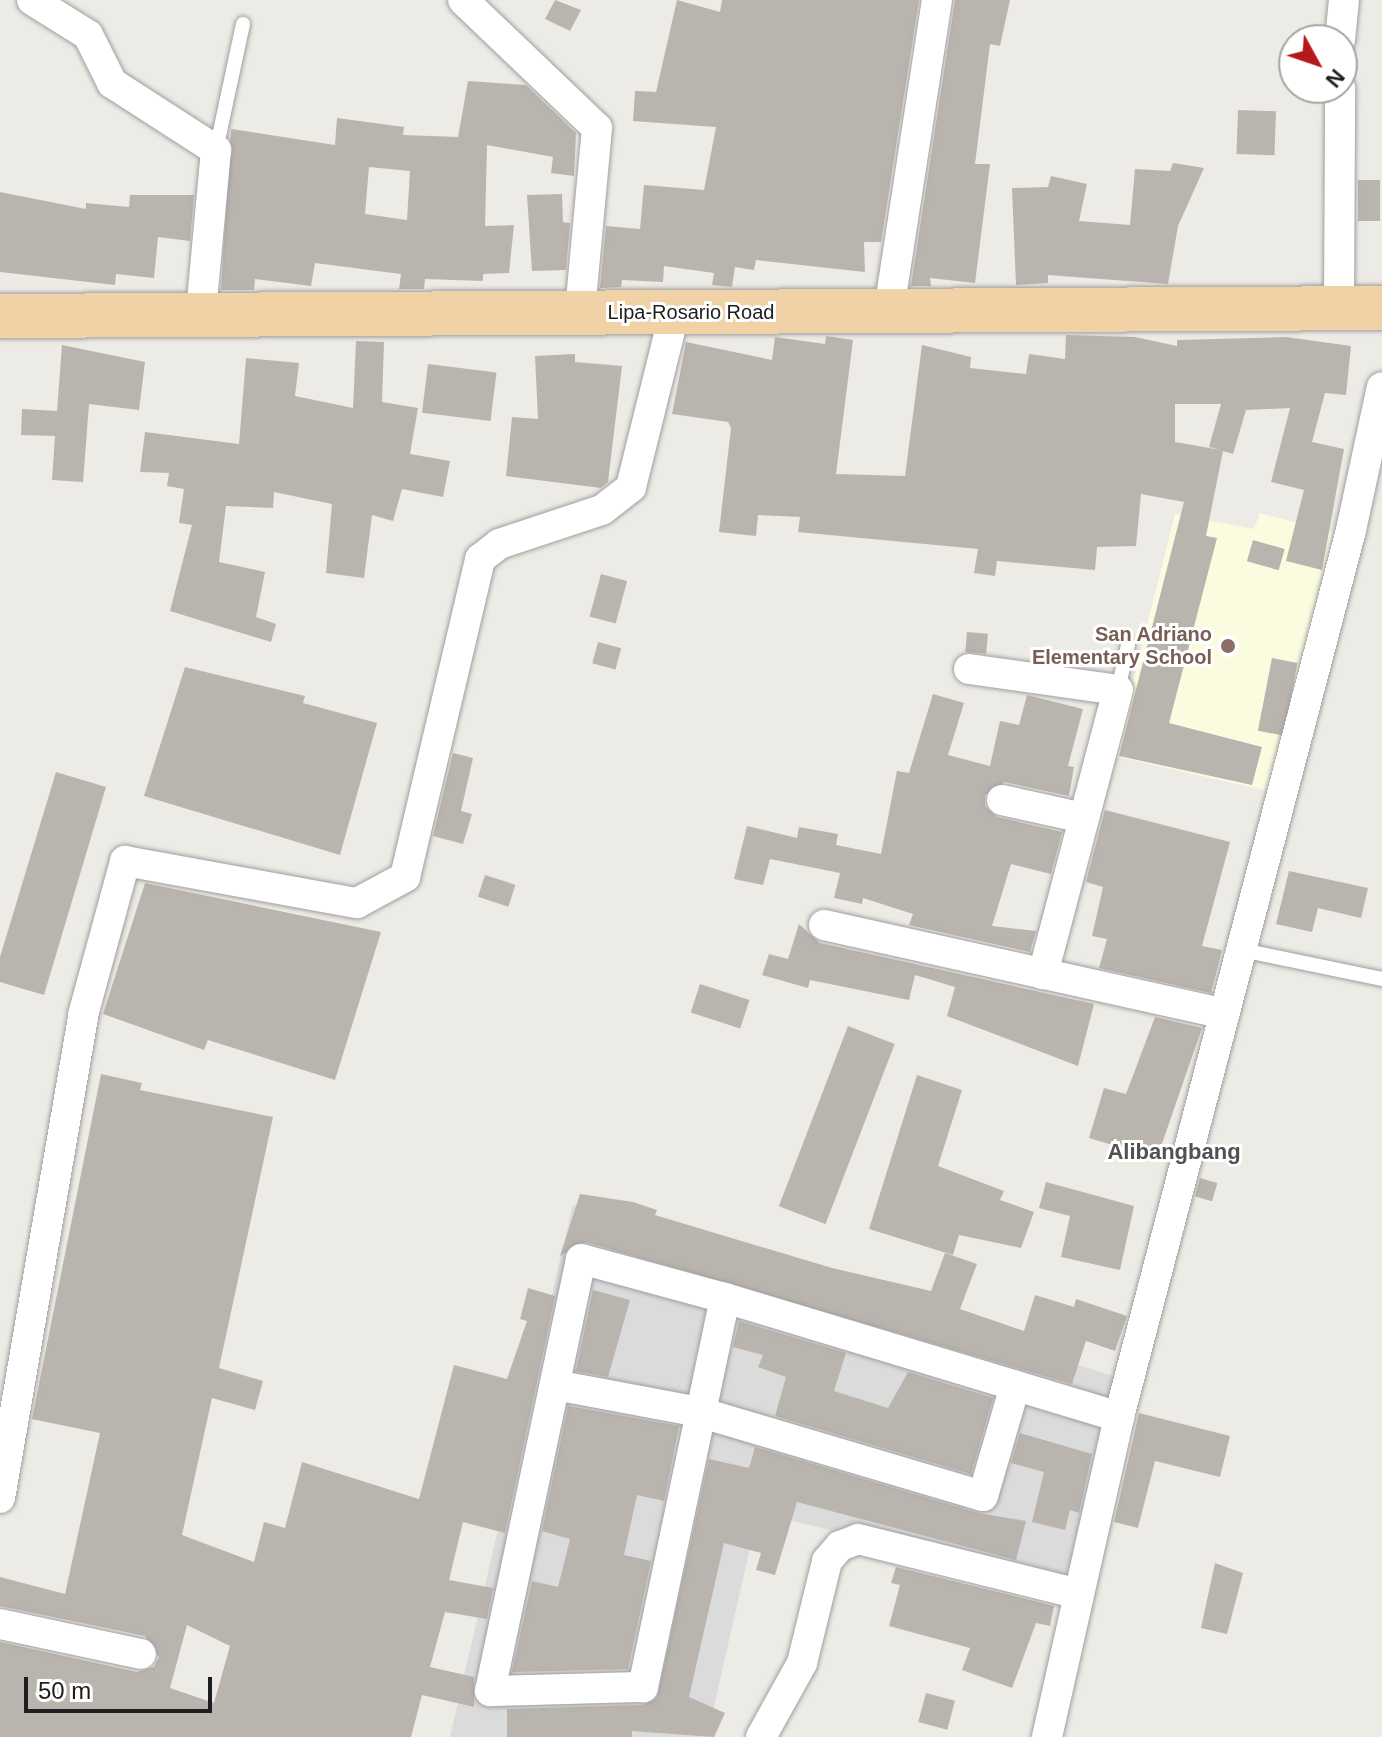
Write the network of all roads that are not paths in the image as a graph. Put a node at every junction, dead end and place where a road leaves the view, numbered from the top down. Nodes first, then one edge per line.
1 (32, 0) edge
2 (463, 0) edge
3 (937, 0) edge
4 (1344, 0) edge
5 (243, 24) dead end
6 (1342, 24) edge
7 (1340, 104) edge
8 (216, 150) junction
9 (1339, 307) junction
10 (1382, 308) edge
11 (889, 310) junction
12 (580, 311) junction
13 (201, 313) junction
14 (674, 315) junction
15 (0, 316) edge
16 (1382, 387) edge
17 (1128, 645) dead end
18 (969, 669) dead end
19 (1118, 690) junction
20 (1002, 800) dead end
21 (1084, 818) junction
22 (824, 925) dead end
23 (1242, 950) junction
24 (1043, 974) junction
25 (1382, 979) edge
26 (1224, 1014) junction
27 (725, 1298) junction
28 (555, 1385) junction
29 (1015, 1386) junction
30 (699, 1412) junction
31 (1119, 1417) junction
32 (0, 1498) edge
33 (1075, 1593) junction
34 (0, 1624) edge
35 (141, 1654) dead end
36 (761, 1737) edge
37 (1047, 1737) edge

1 - 8 street
2 - 12 street
3 - 11 street
4 - 6 street
5 - 8 lane
7 - 9 street
8 - 13 street
9 - 10 main road, Lipa-Rosario Road
9 - 11 main road, Lipa-Rosario Road
11 - 14 main road, Lipa-Rosario Road
12 - 13 main road, Lipa-Rosario Road
12 - 14 main road, Lipa-Rosario Road
13 - 15 main road, Lipa-Rosario Road
14 - 32 street
16 - 23 street
17 - 19 lane
18 - 19 street
19 - 21 street
20 - 21 street
21 - 24 street
22 - 24 street
23 - 25 lane
23 - 26 street
24 - 26 street
26 - 31 street
27 - 28 street
27 - 29 street
27 - 30 street
28 - 30 street
28 - 30 street
29 - 30 street
29 - 31 street
31 - 33 street
33 - 36 street
33 - 37 street
34 - 35 street

